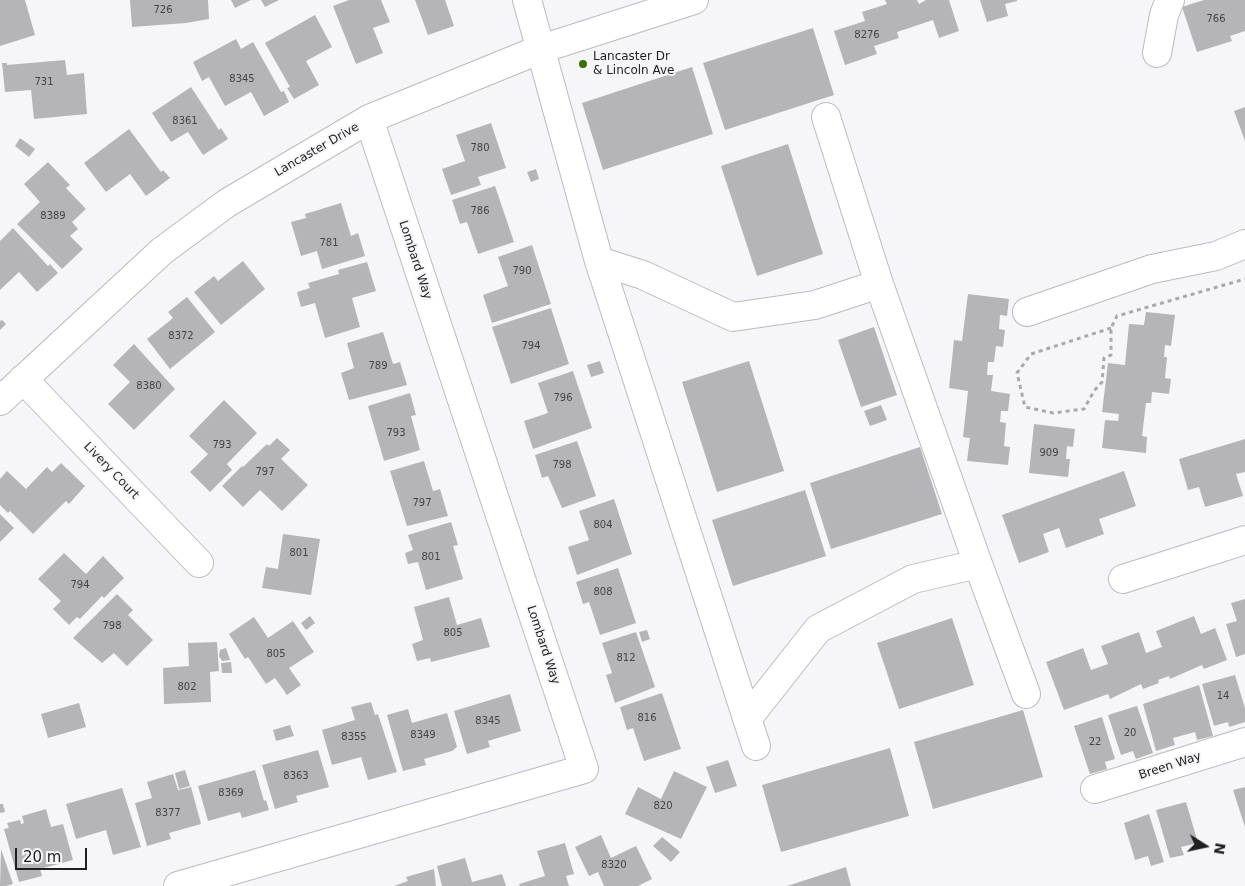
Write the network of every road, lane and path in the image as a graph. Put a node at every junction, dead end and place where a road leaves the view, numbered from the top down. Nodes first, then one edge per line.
1 (527, 0) edge
2 (694, 0) edge
3 (1170, 0) edge
4 (541, 49) junction
5 (1156, 53) dead end
6 (826, 117) dead end
7 (369, 119) junction
8 (1245, 244) edge
9 (599, 261) junction
10 (1245, 279) edge
11 (880, 284) junction
12 (1027, 312) dead end
13 (1111, 328) junction
14 (23, 379) junction
15 (0, 401) edge
16 (1245, 540) edge
17 (199, 563) dead end
18 (978, 564) junction
19 (1123, 579) dead end
20 (1026, 694) dead end
21 (747, 720) junction
22 (1245, 742) edge
23 (756, 746) dead end
24 (1095, 789) dead end
25 (178, 886) edge

1 - 4 street
2 - 4 street, Lancaster Drive
3 - 5 street
4 - 7 street, Lancaster Drive
4 - 9 street
6 - 11 street
7 - 14 street, Lancaster Drive
7 - 25 street, Lombard Way
8 - 12 street
9 - 11 street
9 - 21 street
10 - 13 path
11 - 18 street
13 - 13 path
14 - 15 street, Lancaster Drive
14 - 17 street, Livery Court
16 - 19 street
18 - 20 street
18 - 21 street
21 - 23 street
22 - 24 street, Breen Way

